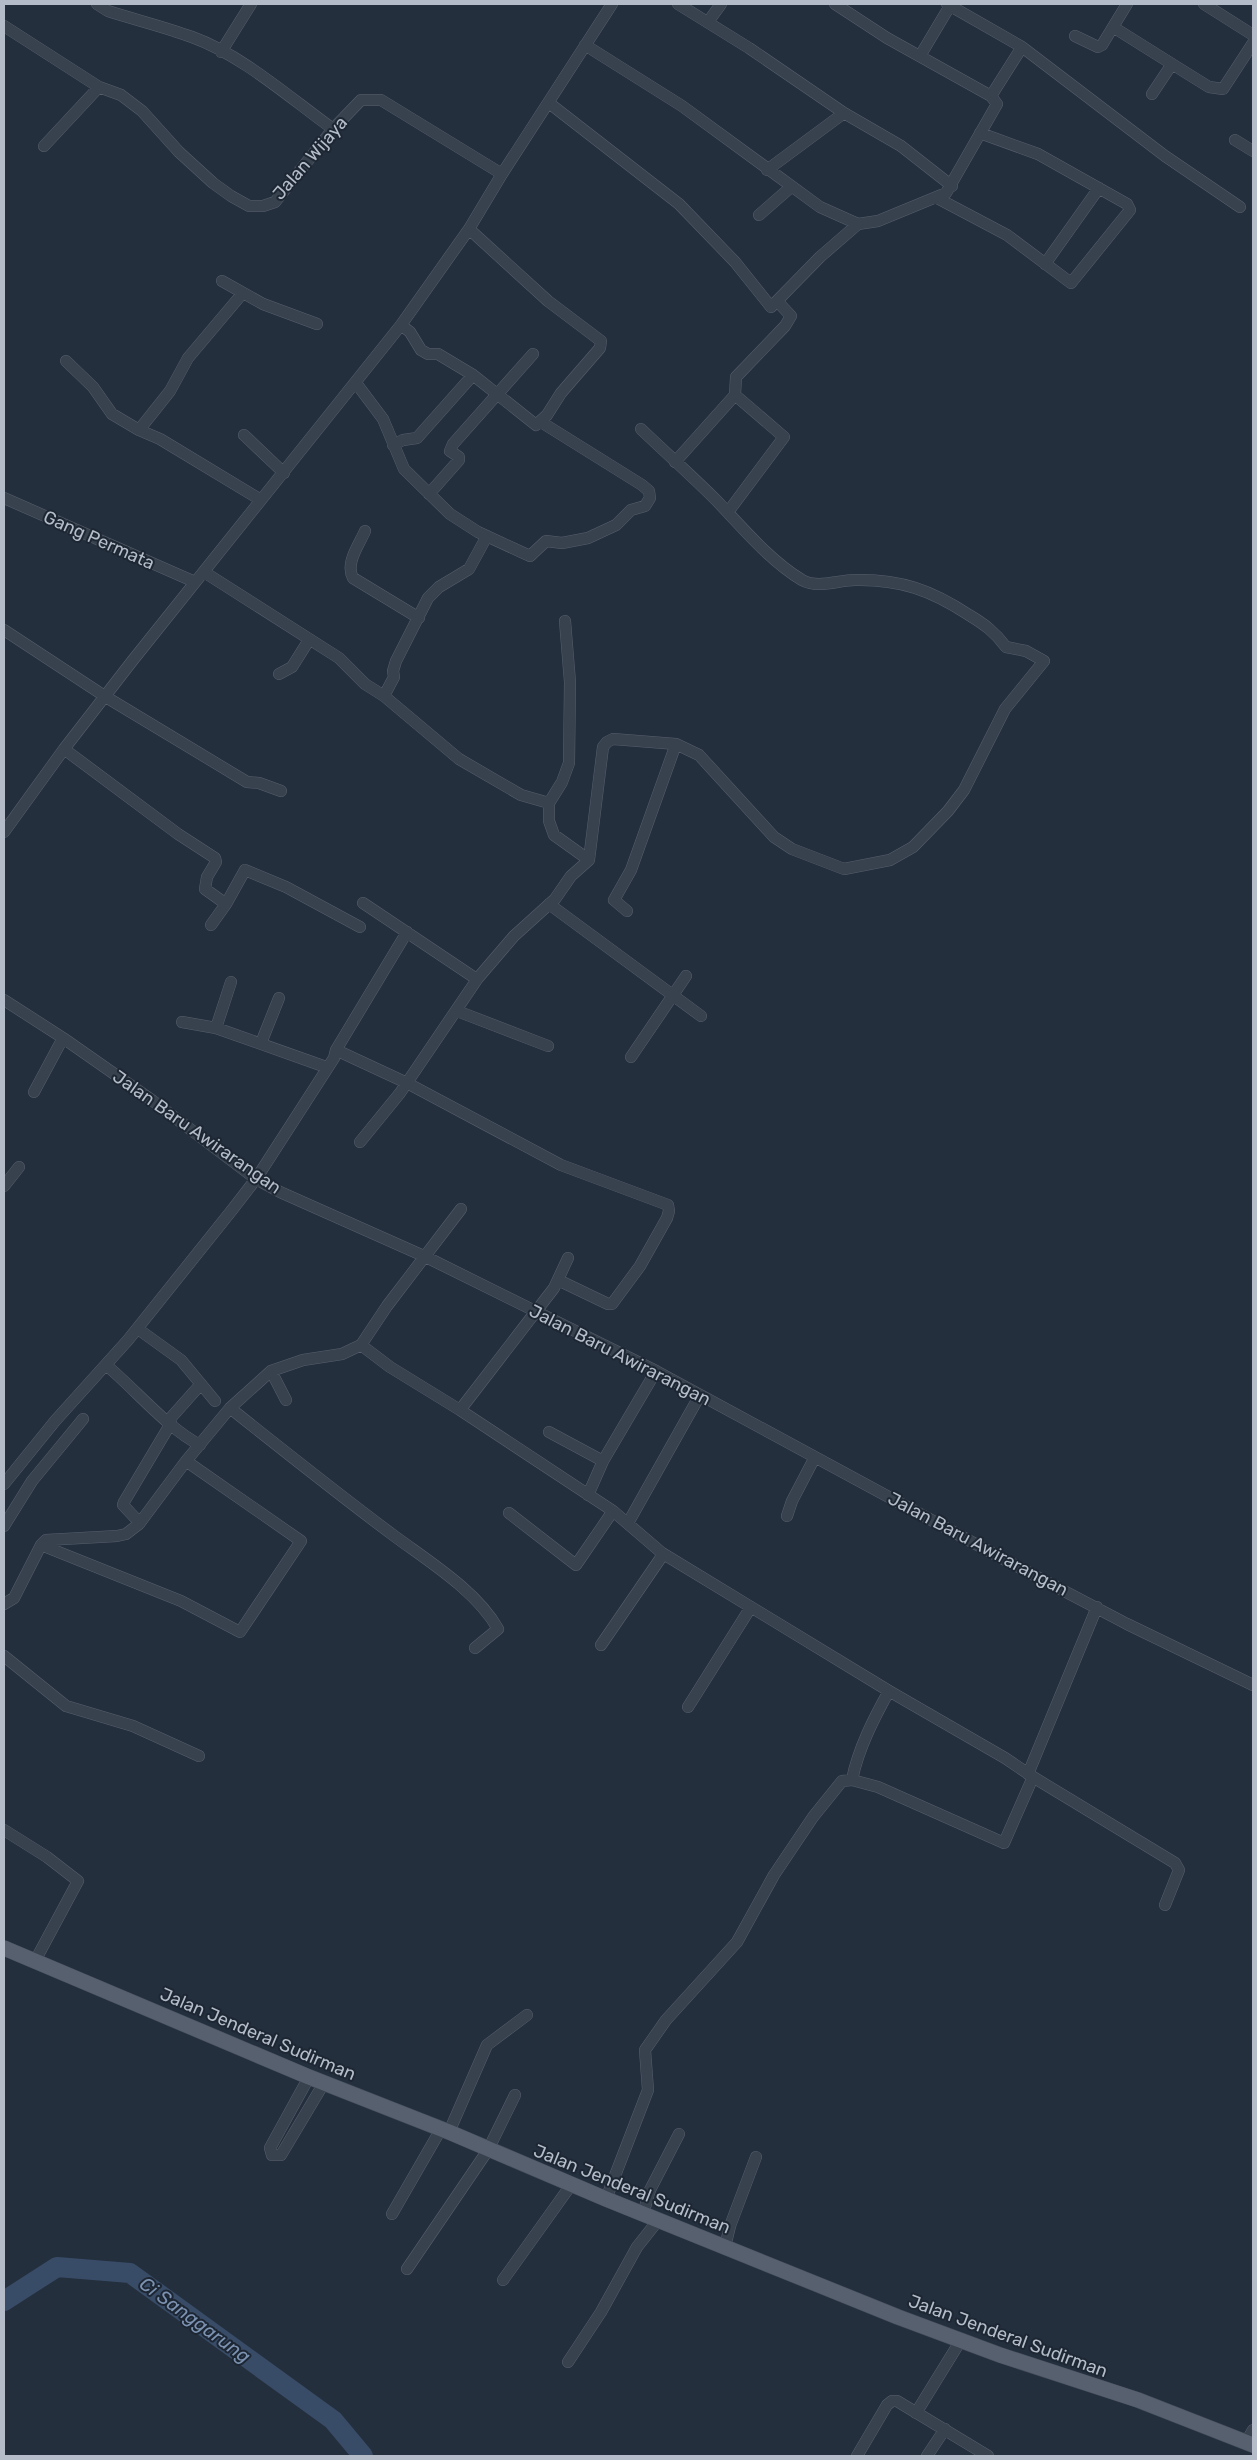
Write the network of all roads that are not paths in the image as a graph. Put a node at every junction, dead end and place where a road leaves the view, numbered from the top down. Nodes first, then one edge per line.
1 (96, 4) edge
2 (251, 4) edge
3 (612, 4) edge
4 (678, 4) edge
5 (721, 4) edge
6 (835, 4) edge
7 (949, 4) edge
8 (1127, 4) edge
9 (1204, 4) edge
10 (1222, 8) edge
11 (708, 22) junction
12 (4, 26) edge
13 (1113, 27) junction
14 (1253, 35) edge
15 (1075, 36) dead end
16 (1253, 43) edge
17 (585, 45) junction
18 (1022, 47) junction
19 (221, 52) junction
20 (920, 56) junction
21 (1172, 64) junction
22 (99, 87) junction
23 (1152, 94) dead end
24 (991, 96) junction
25 (549, 103) junction
26 (844, 113) junction
27 (332, 129) junction
28 (980, 133) junction
29 (1236, 140) dead end
30 (44, 146) dead end
31 (1253, 150) edge
32 (767, 170) junction
33 (502, 174) junction
34 (952, 186) junction
35 (791, 187) junction
36 (1099, 188) junction
37 (938, 198) junction
38 (1240, 207) dead end
39 (759, 215) dead end
40 (858, 224) junction
41 (469, 229) junction
42 (1045, 264) junction
43 (222, 281) dead end
44 (242, 294) junction
45 (778, 302) junction
46 (317, 324) dead end
47 (401, 325) junction
48 (533, 354) dead end
49 (66, 361) dead end
50 (472, 375) junction
51 (356, 383) junction
52 (735, 395) junction
53 (497, 396) junction
54 (541, 422) junction
55 (641, 429) dead end
56 (139, 430) junction
57 (244, 435) dead end
58 (393, 445) junction
59 (675, 462) junction
60 (284, 473) junction
61 (429, 494) junction
62 (4, 498) edge
63 (261, 500) junction
64 (728, 512) junction
65 (366, 531) dead end
66 (487, 536) junction
67 (204, 572) junction
68 (194, 582) junction
69 (419, 618) junction
70 (565, 621) dead end
71 (4, 630) edge
72 (309, 640) junction
73 (279, 674) dead end
74 (384, 696) junction
75 (106, 697) junction
76 (676, 744) junction
77 (64, 749) junction
78 (281, 791) dead end
79 (549, 803) junction
80 (4, 832) edge
81 (586, 857) junction
82 (363, 903) dead end
83 (226, 904) junction
84 (549, 904) junction
85 (627, 911) dead end
86 (211, 925) dead end
87 (360, 927) dead end
88 (406, 932) junction
89 (472, 976) dead end
90 (686, 976) dead end
91 (231, 982) dead end
92 (673, 995) junction
93 (279, 998) dead end
94 (4, 1000) edge
95 (457, 1011) junction
96 (700, 1016) dead end
97 (182, 1022) dead end
98 (216, 1028) junction
99 (63, 1038) junction
100 (261, 1043) junction
101 (548, 1046) dead end
102 (336, 1050) junction
103 (631, 1057) dead end
104 (326, 1067) junction
105 (406, 1083) junction
106 (34, 1092) dead end
107 (360, 1142) dead end
108 (19, 1167) dead end
109 (256, 1178) junction
110 (4, 1186) edge
111 (461, 1209) dead end
112 (426, 1257) junction
113 (568, 1258) dead end
114 (558, 1280) junction
115 (534, 1310) junction
116 (141, 1332) junction
117 (361, 1345) junction
118 (107, 1366) junction
119 (271, 1371) junction
120 (656, 1371) junction
121 (201, 1384) junction
122 (700, 1395) junction
123 (286, 1400) dead end
124 (215, 1401) dead end
125 (230, 1408) junction
126 (460, 1410) junction
127 (83, 1419) dead end
128 (169, 1422) junction
129 (61, 1430) junction
130 (549, 1432) dead end
131 (200, 1445) junction
132 (48, 1448) junction
133 (815, 1457) junction
134 (186, 1461) junction
135 (603, 1461) junction
136 (4, 1484) edge
137 (588, 1495) junction
138 (8, 1508) edge
139 (613, 1511) junction
140 (509, 1513) dead end
141 (787, 1516) dead end
142 (140, 1523) junction
143 (628, 1523) junction
144 (4, 1526) edge
145 (41, 1545) junction
146 (662, 1553) junction
147 (4, 1604) edge
148 (751, 1607) junction
149 (1096, 1607) junction
150 (601, 1645) dead end
151 (475, 1648) dead end
152 (4, 1656) edge
153 (1253, 1685) edge
154 (889, 1691) junction
155 (688, 1707) dead end
156 (199, 1756) dead end
157 (1031, 1776) junction
158 (852, 1780) junction
159 (4, 1830) edge
160 (1165, 1905) dead end
161 (4, 1948) edge
162 (35, 1961) junction
163 (527, 2015) dead end
164 (309, 2077) junction
165 (324, 2083) junction
166 (515, 2095) dead end
167 (445, 2130) junction
168 (679, 2134) dead end
169 (488, 2150) junction
170 (756, 2157) dead end
171 (571, 2185) junction
172 (606, 2199) junction
173 (392, 2214) dead end
174 (643, 2214) junction
175 (665, 2223) junction
176 (725, 2247) junction
177 (406, 2269) dead end
178 (504, 2280) dead end
179 (961, 2340) junction
180 (568, 2362) dead end
181 (916, 2413) junction
182 (945, 2429) junction
183 (1251, 2439) edge
184 (857, 2456) edge
185 (928, 2456) edge
186 (988, 2456) edge

1 - 19 street
2 - 19 street
3 - 17 street
4 - 11 street
5 - 11 street
6 - 20 street
7 - 18 street
7 - 20 street
8 - 13 street
9 - 10 street
10 - 14 street
11 - 26 street
12 - 22 street, Jalan Wijaya
13 - 15 street
13 - 21 street
16 - 21 street
17 - 25 street
17 - 32 street
18 - 24 street
18 - 38 street
19 - 27 street
20 - 24 street
21 - 23 street
22 - 27 street, Jalan Wijaya
22 - 30 street
24 - 28 street
25 - 33 street
25 - 45 street
26 - 32 street
26 - 34 street
27 - 33 street, Jalan Wijaya
28 - 34 street
28 - 36 street
29 - 31 street
32 - 35 street
33 - 41 street
34 - 37 street
35 - 39 street
35 - 40 street
36 - 42 street
36 - 42 street
37 - 40 street
37 - 42 street
40 - 45 street
41 - 47 street
41 - 54 street
43 - 44 street
44 - 46 street
44 - 56 street
45 - 52 street
47 - 50 street
47 - 51 street
48 - 53 street
49 - 56 street
50 - 53 street
50 - 58 street
51 - 58 street
51 - 60 street
52 - 59 street
52 - 64 street
53 - 54 street
53 - 61 street
54 - 66 street
55 - 59 street
56 - 63 street
57 - 60 street
58 - 61 street
59 - 64 street
60 - 63 street
61 - 66 street
62 - 68 street, Gang Permata
63 - 67 street
64 - 76 street
65 - 69 street
66 - 69 street
67 - 68 street
67 - 72 street
68 - 75 street
69 - 74 street
70 - 79 street
71 - 75 street
72 - 73 street
72 - 74 street
74 - 79 street
75 - 77 street
75 - 78 street
76 - 81 street
76 - 85 street
77 - 80 street
77 - 83 street
79 - 81 street
81 - 84 street
82 - 88 street
83 - 86 street
83 - 87 street
84 - 92 street
84 - 95 street
88 - 89 street
88 - 102 street
90 - 92 street
91 - 98 street
92 - 96 street
92 - 103 street
93 - 100 street
94 - 99 street, Jalan Baru Awirarangan
95 - 101 street
95 - 105 street
97 - 98 street
98 - 100 street
99 - 106 street
99 - 109 street, Jalan Baru Awirarangan
100 - 104 street
102 - 104 street
102 - 105 street
104 - 109 street
105 - 107 street
105 - 114 street
108 - 110 street
109 - 112 street, Jalan Baru Awirarangan
109 - 116 street
111 - 112 street
112 - 115 street, Jalan Baru Awirarangan
112 - 117 street
113 - 114 street
114 - 115 street
115 - 120 street, Jalan Baru Awirarangan
115 - 126 street
116 - 118 street
116 - 121 street
117 - 119 street
117 - 126 street
118 - 128 street
118 - 129 street
119 - 123 street
119 - 125 street
120 - 122 street, Jalan Baru Awirarangan
120 - 135 street
121 - 124 street
121 - 128 street
122 - 133 street, Jalan Baru Awirarangan
122 - 143 street
125 - 131 street
125 - 151 street
126 - 137 street
127 - 129 street
128 - 131 street
128 - 142 street
129 - 132 street
129 - 132 street
130 - 135 street
131 - 134 street
132 - 136 street
132 - 138 street
133 - 141 street
133 - 149 street, Jalan Baru Awirarangan
134 - 142 street
134 - 145 street
135 - 137 street
137 - 139 street
138 - 144 street
139 - 140 street
139 - 143 street
142 - 145 street
143 - 146 street
145 - 147 street
146 - 148 street
146 - 150 street
148 - 154 street
148 - 155 street
149 - 153 street, Jalan Baru Awirarangan
149 - 157 street
152 - 156 street
154 - 157 street
154 - 158 street
157 - 158 street
157 - 160 street
158 - 172 street
159 - 162 street
161 - 162 main road, Jalan Jenderal Sudirman
162 - 164 main road, Jalan Jenderal Sudirman
163 - 167 street
164 - 165 main road, Jalan Jenderal Sudirman
164 - 165 street
165 - 167 main road, Jalan Jenderal Sudirman
166 - 169 street
167 - 169 main road, Jalan Jenderal Sudirman
167 - 173 street
168 - 174 street
169 - 171 main road, Jalan Jenderal Sudirman
169 - 177 street
170 - 176 street
171 - 172 main road, Jalan Jenderal Sudirman
171 - 178 street
172 - 174 main road, Jalan Jenderal Sudirman
174 - 175 main road, Jalan Jenderal Sudirman
175 - 176 main road, Jalan Jenderal Sudirman
175 - 180 street
176 - 179 main road, Jalan Jenderal Sudirman
179 - 181 street
179 - 183 main road, Jalan Jenderal Sudirman
181 - 182 street
181 - 184 street
182 - 185 street
182 - 186 street

